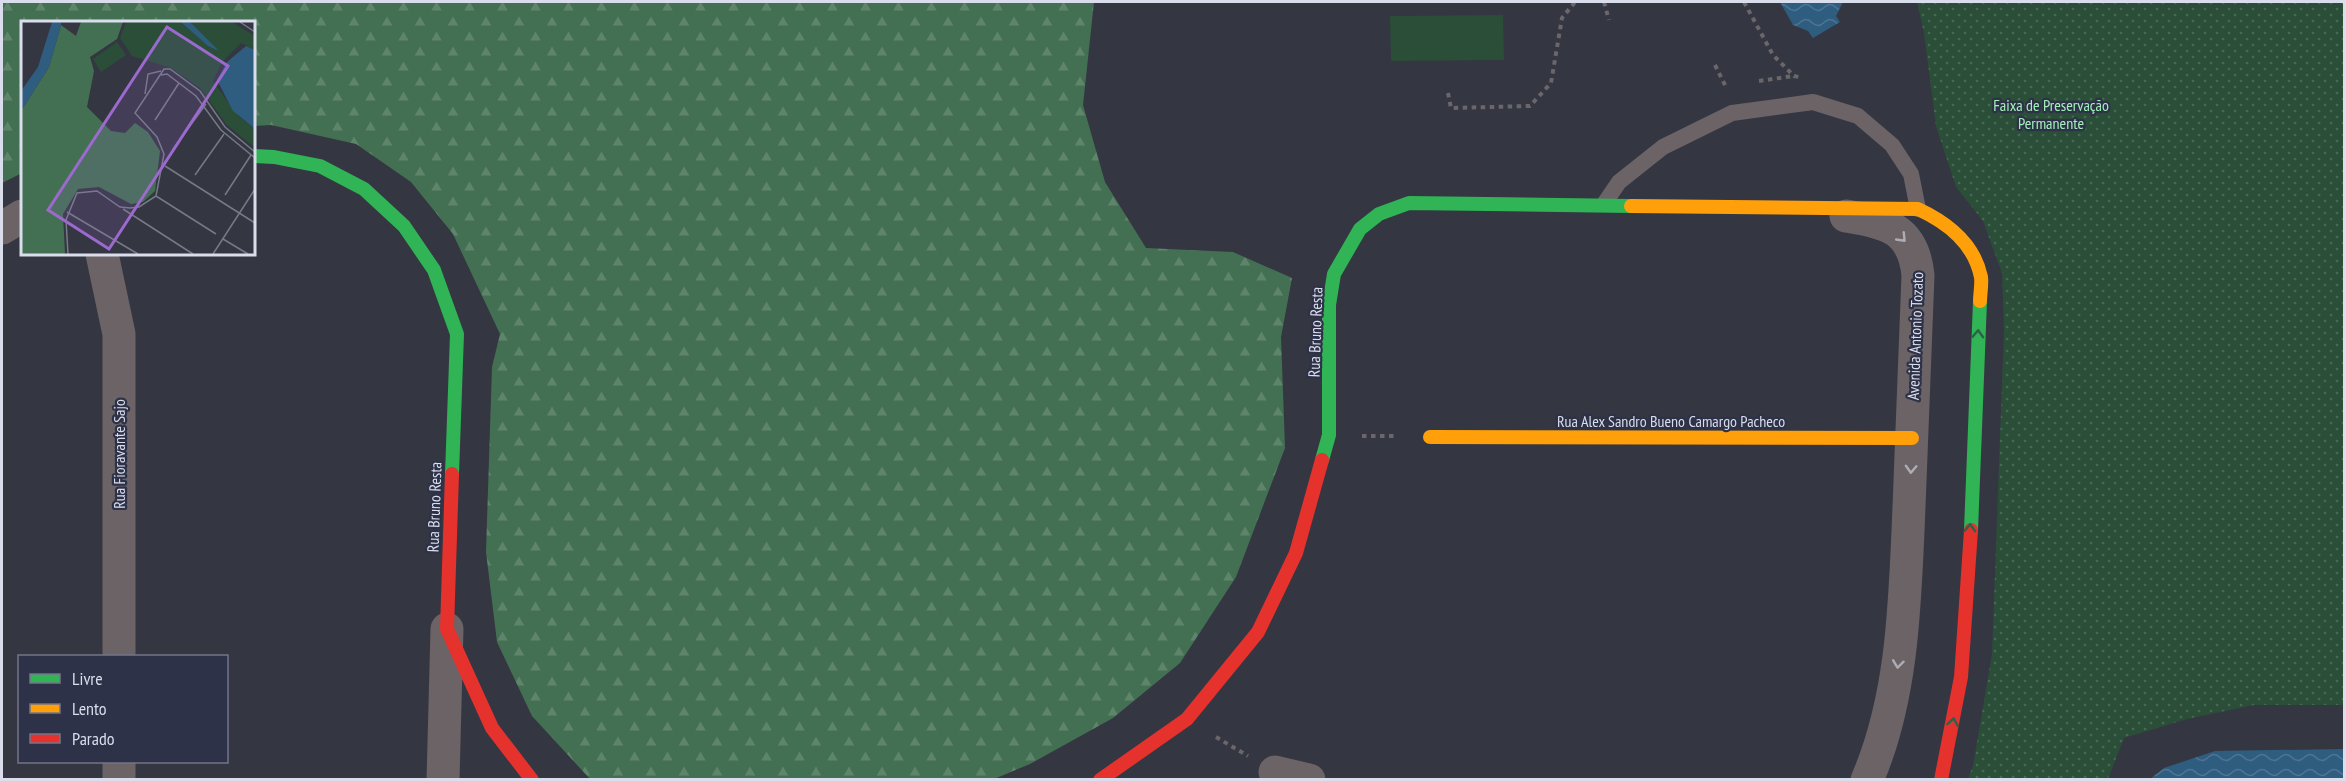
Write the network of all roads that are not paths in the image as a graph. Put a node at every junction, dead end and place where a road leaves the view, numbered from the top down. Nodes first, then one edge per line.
1 (255, 156) edge
2 (1604, 204) junction
3 (1918, 208) junction
4 (1808, 209) junction
5 (21, 217) edge
6 (2, 228) edge
7 (102, 255) edge
8 (1430, 437) road end
9 (1912, 438) junction
10 (447, 629) junction
11 (119, 655) edge
12 (119, 763) edge
13 (1275, 772) road end
14 (119, 780) edge
15 (443, 780) edge
16 (532, 780) edge
17 (1100, 780) edge
18 (1309, 780) edge
19 (1868, 780) edge
20 (1941, 780) edge

1 - 10 street, Rua Bruno Resta
2 - 3 lane
2 - 4 street, Rua Bruno Resta
2 - 17 street, Rua Bruno Resta
3 - 4 street
20 -> 3 street
4 -> 9 street, Avenida Antonio Tozato
5 - 6 street
7 - 11 street, Rua Fioravante Sajo
8 - 9 street, Rua Alex Sandro Bueno Camargo Pacheco
9 -> 19 street, Avenida Antonio Tozato
10 - 15 street
10 - 16 street, Rua Bruno Resta
12 - 14 street
13 - 18 street

